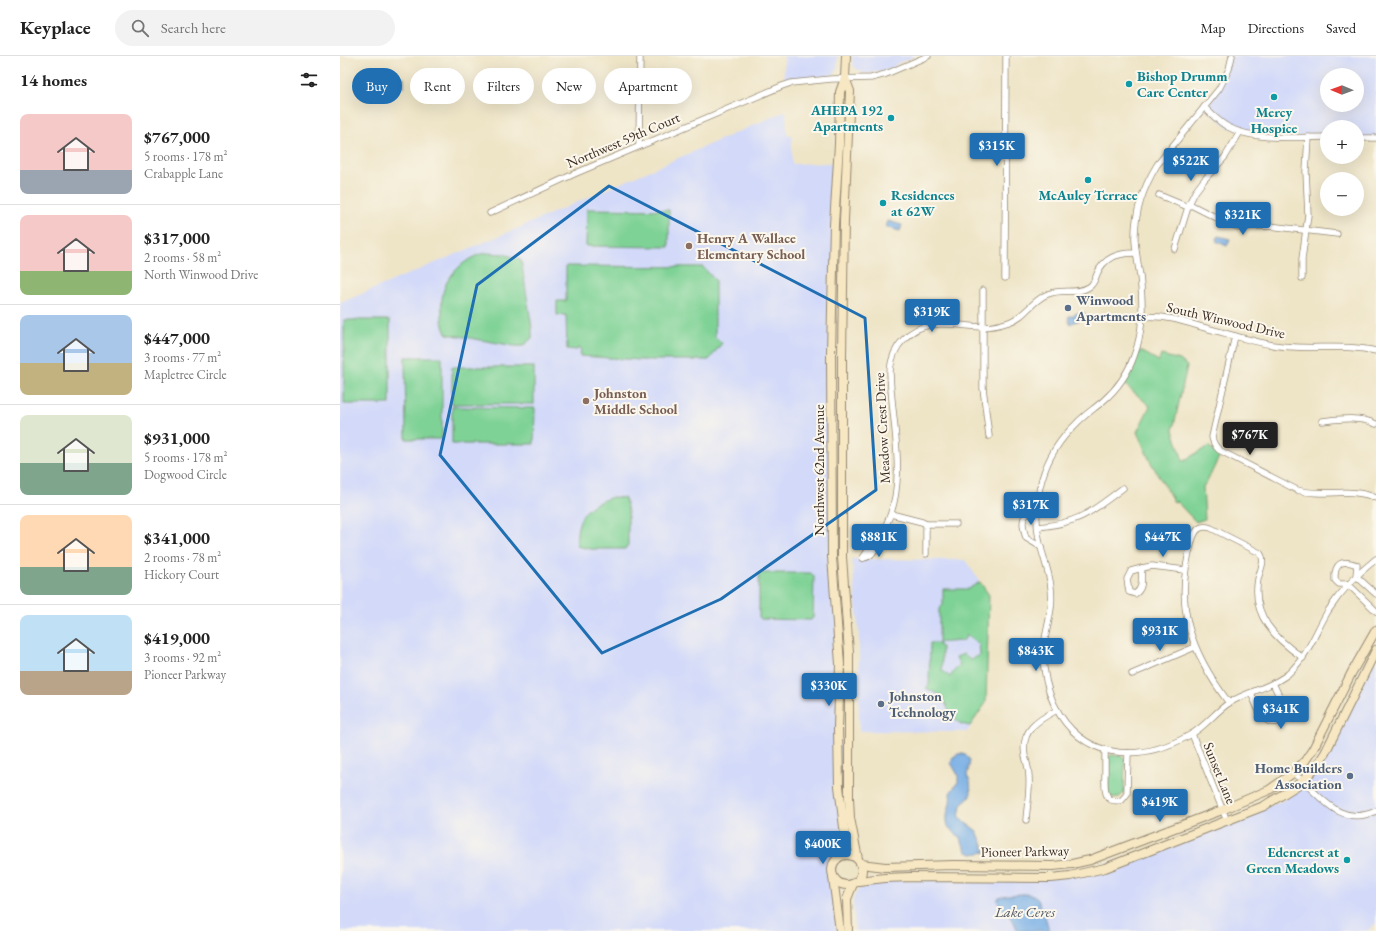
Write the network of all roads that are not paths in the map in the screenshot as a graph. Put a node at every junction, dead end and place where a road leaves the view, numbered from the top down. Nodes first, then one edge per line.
1 (640, 56) edge
2 (846, 56) edge
3 (928, 56) edge
4 (1006, 56) edge
5 (1232, 56) edge
6 (845, 78) junction
7 (1204, 107) junction
8 (1240, 132) junction
9 (1308, 137) junction
10 (1320, 137) edge
11 (1364, 138) edge
12 (1376, 138) edge
13 (639, 146) junction
14 (1158, 195) dead end
15 (1189, 206) junction
16 (490, 213) dead end
17 (1306, 231) junction
18 (1337, 234) dead end
19 (1175, 249) dead end
20 (1136, 252) junction
21 (1005, 278) dead end
22 (1302, 278) dead end
23 (983, 290) dead end
24 (1143, 317) junction
25 (983, 327) junction
26 (1235, 336) junction
27 (1376, 352) edge
28 (1322, 421) dead end
29 (1376, 424) edge
30 (989, 436) dead end
31 (1123, 488) dead end
32 (1376, 498) edge
33 (1038, 504) junction
34 (891, 514) junction
35 (926, 524) junction
36 (956, 524) dead end
37 (1038, 527) junction
38 (877, 540) dead end
39 (1041, 547) junction
40 (926, 554) dead end
41 (1376, 559) edge
42 (1142, 568) dead end
43 (1185, 570) junction
44 (1356, 576) junction
45 (1348, 584) junction
46 (1376, 594) edge
47 (1376, 611) edge
48 (1376, 630) edge
49 (1195, 647) junction
50 (1376, 650) edge
51 (1303, 658) junction
52 (1132, 674) dead end
53 (1273, 684) junction
54 (1251, 693) junction
55 (1229, 703) junction
56 (1057, 710) junction
57 (1192, 734) junction
58 (1105, 750) junction
59 (1128, 753) junction
60 (1293, 773) junction
61 (1303, 780) junction
62 (1222, 810) junction
63 (1376, 811) edge
64 (1026, 820) dead end
65 (1227, 821) junction
66 (837, 859) junction
67 (860, 862) junction
68 (833, 876) junction
69 (856, 882) junction
70 (840, 931) edge
71 (848, 931) edge

1 - 13 street
2 - 6 street, Northwest 62nd Avenue
3 - 6 street, Northwest 59th Court
4 - 21 street
5 - 7 street
6 - 13 street, Northwest 59th Court
6 - 66 street, Northwest 62nd Avenue
6 - 67 street, Northwest 62nd Avenue
7 - 8 street
7 - 20 street
8 - 9 street
8 - 15 street
9 - 10 street
9 - 17 street
11 - 12 street
13 - 16 street, Northwest 59th Court
14 - 15 street
15 - 17 street
15 - 19 street
17 - 18 street
17 - 22 street
20 - 24 street
20 - 25 street, Meadow Crest Drive
23 - 25 street
24 - 26 street, South Winwood Drive
24 - 33 street
25 - 30 street
25 - 34 street, Meadow Crest Drive
26 - 27 street, South Winwood Drive
26 - 32 street
28 - 29 street
31 - 37 street
33 - 37 street
33 - 39 street
34 - 35 street
34 - 38 street, Meadow Crest Drive
35 - 36 street
35 - 40 street
37 - 39 street
39 - 56 street
41 - 44 street
42 - 43 street
43 - 49 street
43 - 51 street
44 - 45 street
44 - 45 street
44 - 46 street
45 - 47 street
45 - 51 street
48 - 60 street, Pioneer Parkway
49 - 52 street
49 - 55 street
50 - 61 street, Pioneer Parkway
51 - 53 street
53 - 54 street
53 - 54 street
54 - 55 street
55 - 57 street
56 - 58 street
56 - 64 street
57 - 59 street
57 - 62 street, Sunset Lane
58 - 59 street
58 - 59 street
60 - 61 street
60 - 62 street, Pioneer Parkway
61 - 63 street
61 - 65 street, Pioneer Parkway
62 - 65 street, Sunset Lane
62 - 67 street, Pioneer Parkway
65 - 69 street, Pioneer Parkway
66 - 67 street
66 - 68 street
67 - 69 street
68 - 69 street
68 - 70 street
69 - 71 street

